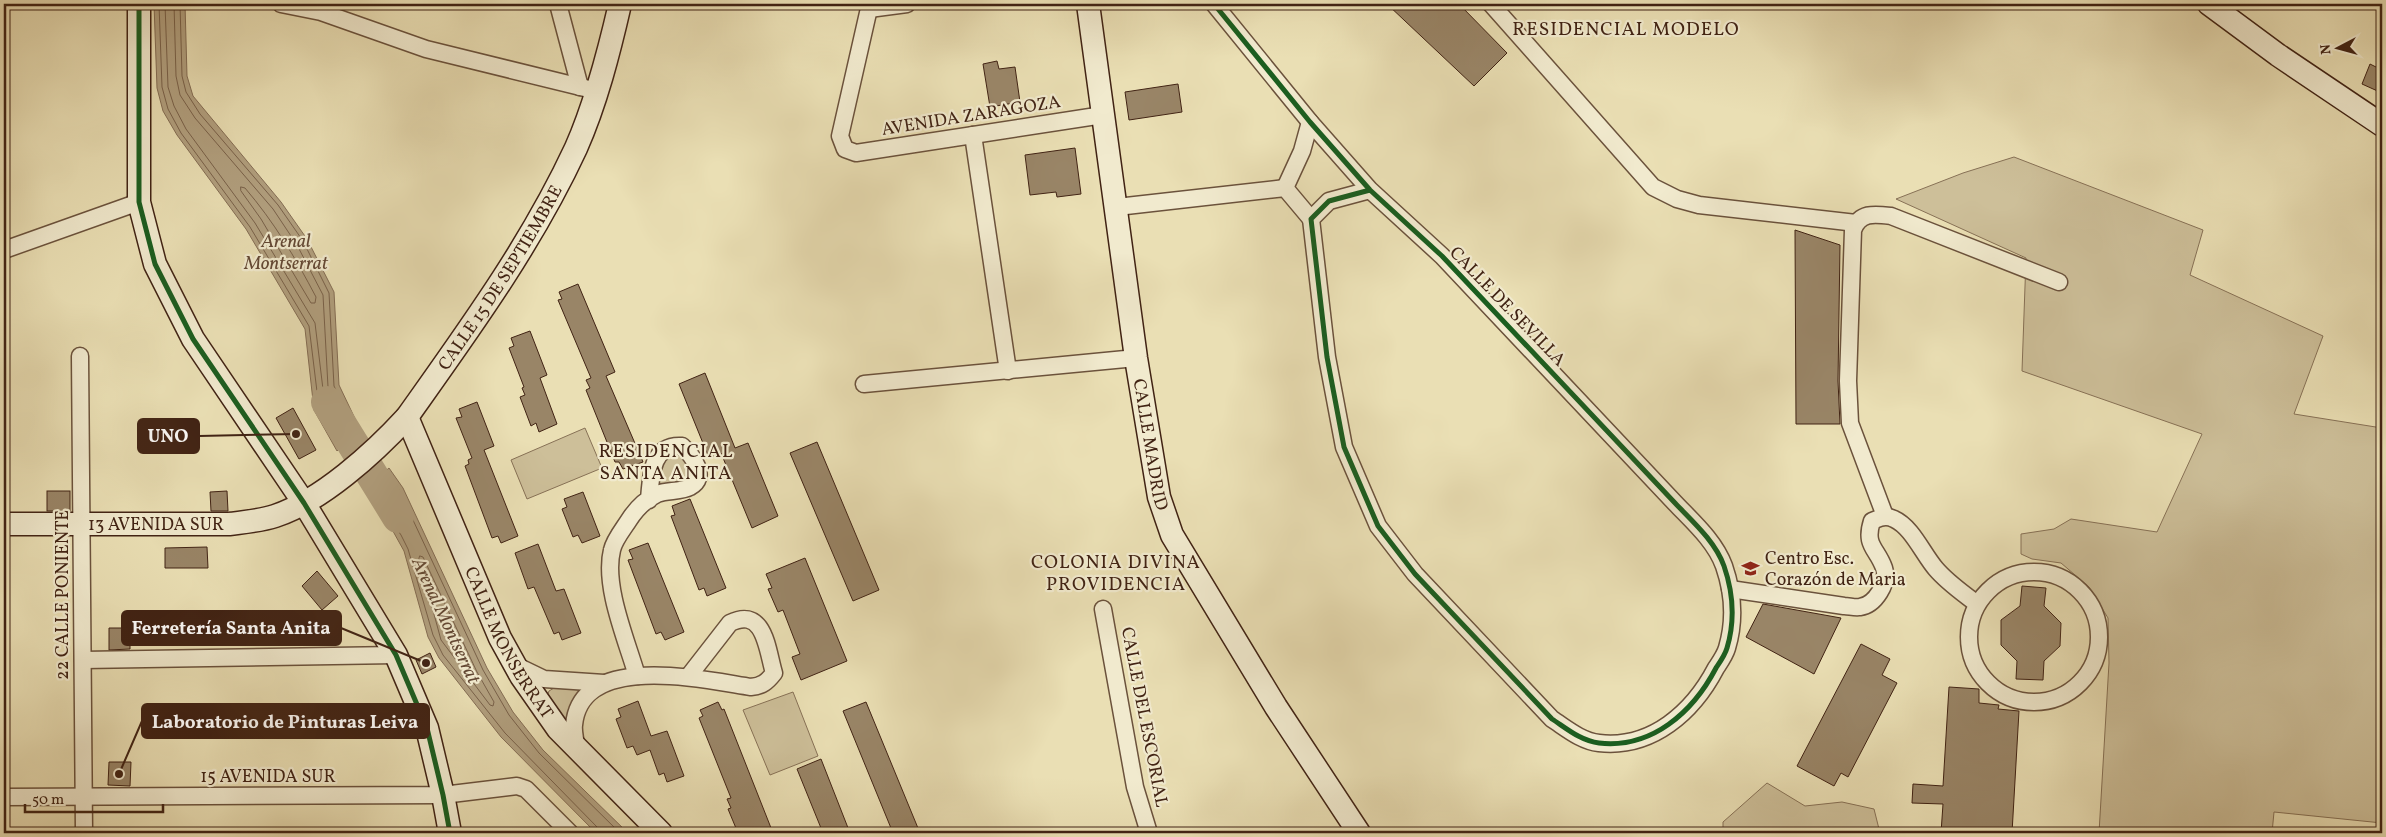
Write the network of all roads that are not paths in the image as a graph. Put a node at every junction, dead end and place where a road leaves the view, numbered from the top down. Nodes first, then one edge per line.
1 (139, 4) edge
2 (281, 4) edge
3 (558, 4) edge
4 (620, 4) edge
5 (907, 4) edge
6 (1088, 4) edge
7 (1214, 4) edge
8 (1491, 4) edge
9 (2209, 4) edge
10 (869, 6) edge
11 (588, 89) junction
12 (1103, 115) junction
13 (1310, 122) junction
14 (2382, 126) edge
15 (973, 135) junction
16 (1285, 188) junction
17 (1370, 190) junction
18 (140, 202) junction
19 (1117, 207) junction
20 (1311, 219) junction
21 (1856, 223) junction
22 (4, 250) edge
23 (2059, 282) dead end
24 (80, 356) dead end
25 (1136, 358) junction
26 (1008, 371) junction
27 (864, 384) dead end
28 (406, 417) junction
29 (649, 500) dead end
30 (304, 502) junction
31 (1885, 516) junction
32 (4, 524) edge
33 (82, 524) junction
34 (1730, 589) junction
35 (1977, 604) junction
36 (1103, 609) dead end
37 (396, 655) junction
38 (83, 660) junction
39 (514, 665) junction
40 (637, 676) junction
41 (688, 677) junction
42 (604, 683) junction
43 (576, 748) junction
44 (443, 794) junction
45 (4, 797) edge
46 (84, 797) junction
47 (451, 832) edge
48 (84, 833) edge
49 (570, 833) edge
50 (661, 833) edge
51 (1149, 833) edge
52 (1359, 833) edge

1 - 18 street
2 - 11 street
3 - 11 street
4 - 11 street, CALLE 15 DE SEPTIEMBRE
5 - 10 street
6 - 12 street, CALLE MADRID
7 - 13 street, CALLE DE SEVILLA
8 - 21 street
9 - 14 street
10 - 15 street, AVENIDA ZARAGOZA
11 - 28 street, CALLE 15 DE SEPTIEMBRE
12 - 15 street, AVENIDA ZARAGOZA
12 - 19 street, CALLE MADRID
13 - 16 street
13 - 17 street, CALLE DE SEVILLA
15 - 26 street
16 - 19 street
16 - 20 street
17 - 20 street
17 - 34 street, CALLE DE SEVILLA
18 - 22 street
18 - 30 street
19 - 25 street, CALLE MADRID
20 - 34 street, CALLE DE SEVILLA
21 - 23 street
21 - 31 street
24 - 33 street, 22 CALLE PONIENTE
25 - 26 street
25 - 52 street, CALLE MADRID
26 - 27 street
28 - 30 street, CALLE 15 DE SEPTIEMBRE
28 - 39 street, CALLE MONSERRAT
29 - 40 street
30 - 33 street, 13 AVENIDA SUR
30 - 37 street
31 - 34 street
31 - 35 street
32 - 33 street, 13 AVENIDA SUR
33 - 38 street, 22 CALLE PONIENTE
35 - 35 street
36 - 51 street, CALLE DEL ESCORIAL
37 - 38 street
37 - 44 street
38 - 46 street, 22 CALLE PONIENTE
39 - 42 street
39 - 43 street, CALLE MONSERRAT
40 - 41 street
40 - 42 street
41 - 41 street
42 - 43 street
43 - 50 street, CALLE MONSERRAT
44 - 46 street, 15 AVENIDA SUR
44 - 47 street
44 - 49 street, 15 AVENIDA SUR
45 - 46 street, 15 AVENIDA SUR
46 - 48 street, 22 CALLE PONIENTE

